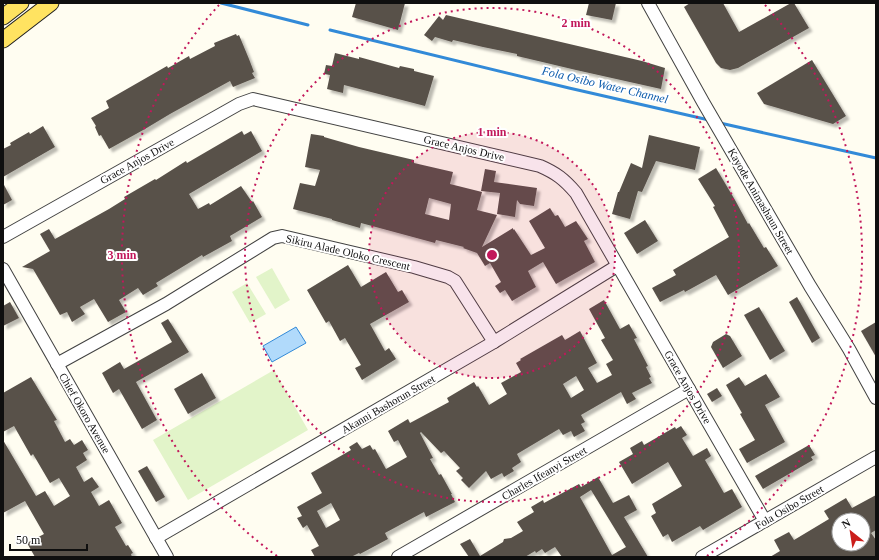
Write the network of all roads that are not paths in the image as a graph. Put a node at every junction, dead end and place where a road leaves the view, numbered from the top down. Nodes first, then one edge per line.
1 (21, 3) edge
2 (51, 3) edge
3 (651, 4) edge
4 (3, 17) edge
5 (3, 40) edge
6 (3, 237) edge
7 (618, 266) junction
8 (3, 269) edge
9 (494, 342) junction
10 (57, 364) junction
11 (689, 389) junction
12 (876, 398) edge
13 (876, 457) edge
14 (765, 520) junction
15 (156, 538) junction
16 (167, 557) edge
17 (398, 557) edge
18 (702, 557) edge

1 - 4 main road
2 - 5 main road
3 - 12 street, Kayode Animashaun Street
6 - 7 street, Grace Anjos Drive
7 - 9 street, Akanni Bashorun Street
7 - 11 street, Grace Anjos Drive
8 - 10 street, Chief Okoro Avenue
9 - 10 street, Sikiru Alade Oloko Crescent
9 - 15 street, Akanni Bashorun Street
10 - 15 street, Chief Okoro Avenue
11 - 14 street, Grace Anjos Drive
11 - 17 street, Charles Ifeanyi Street
13 - 14 street, Fola Osibo Street
14 - 18 street, Fola Osibo Street
15 - 16 street, Chief Okoro Avenue

